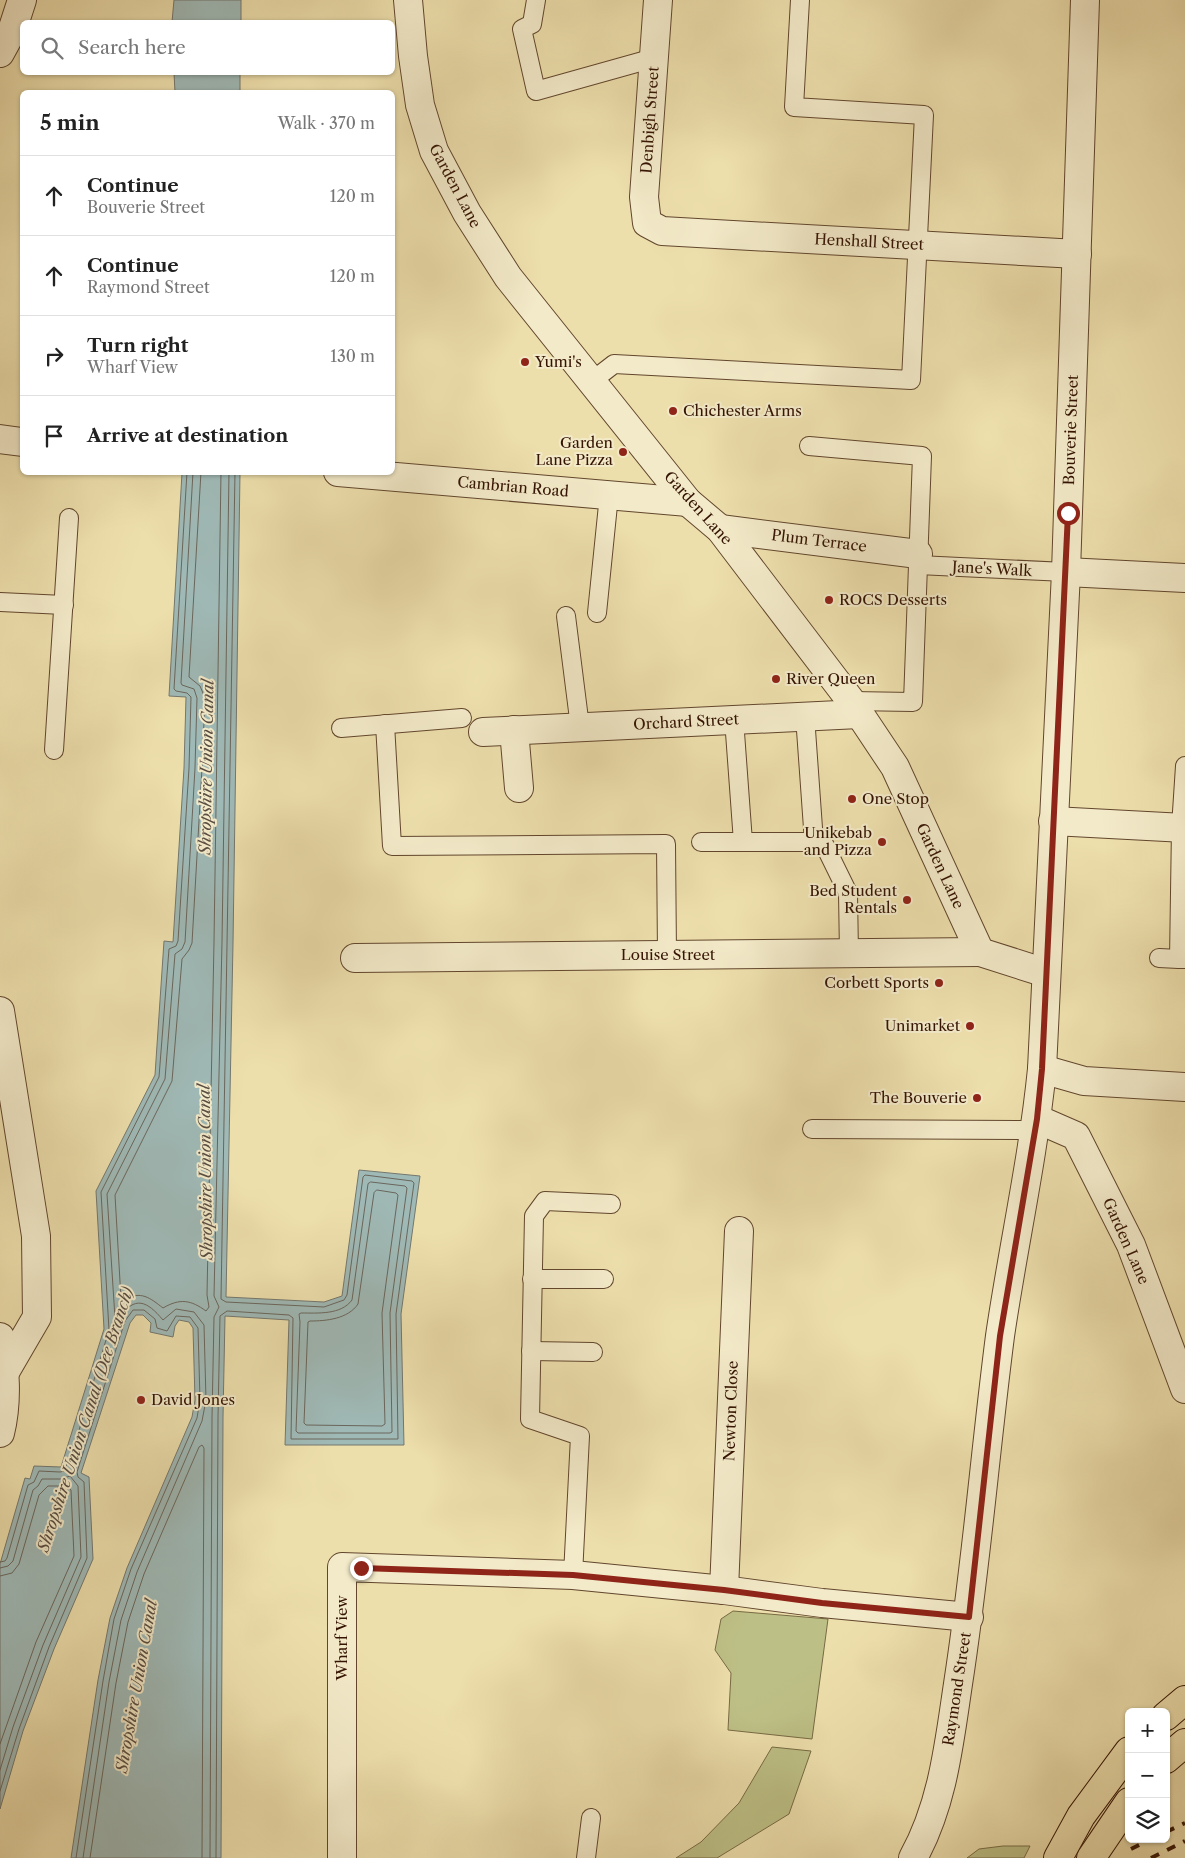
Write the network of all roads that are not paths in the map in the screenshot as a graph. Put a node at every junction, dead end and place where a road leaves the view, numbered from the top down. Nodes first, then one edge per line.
1 (22, 0) edge
2 (408, 0) edge
3 (536, 0) edge
4 (658, 0) edge
5 (800, 0) edge
6 (1085, 0) edge
7 (0, 53) edge
8 (654, 58) junction
9 (662, 231) joint
10 (916, 245) junction
11 (1077, 254) junction
12 (592, 381) junction
13 (0, 439) edge
14 (20, 442) edge
15 (809, 446) dead end
16 (373, 475) edge
17 (609, 495) junction
18 (688, 502) junction
19 (69, 518) dead end
20 (720, 529) junction
21 (918, 559) junction
22 (1066, 572) junction
23 (1185, 578) edge
24 (0, 602) edge
25 (64, 605) junction
26 (597, 613) dead end
27 (566, 616) dead end
28 (855, 708) junction
29 (805, 716) junction
30 (734, 720) junction
31 (385, 724) junction
32 (472, 725) joint
33 (580, 727) junction
34 (341, 728) dead end
35 (514, 730) junction
36 (54, 750) dead end
37 (1185, 766) edge
38 (519, 788) dead end
39 (1053, 821) junction
40 (1183, 828) edge
41 (701, 842) dead end
42 (743, 842) junction
43 (814, 842) junction
44 (980, 952) junction
45 (849, 954) junction
46 (667, 955) junction
47 (355, 958) dead end
48 (1158, 958) dead end
49 (1182, 959) edge
50 (1046, 973) junction
51 (0, 1010) edge
52 (1042, 1069) junction
53 (1185, 1087) edge
54 (1036, 1125) junction
55 (812, 1129) dead end
56 (611, 1204) dead end
57 (739, 1231) dead end
58 (532, 1279) junction
59 (604, 1279) dead end
60 (0, 1337) edge
61 (531, 1351) junction
62 (593, 1352) dead end
63 (3, 1367) edge
64 (1185, 1389) edge
65 (0, 1433) edge
66 (573, 1575) junction
67 (724, 1590) junction
68 (969, 1617) junction
69 (1185, 1700) edge
70 (1170, 1713) edge
71 (1185, 1743) edge
72 (1128, 1753) edge
73 (1170, 1756) edge
74 (1125, 1808) edge
75 (591, 1818) dead end
76 (342, 1858) edge
77 (586, 1858) edge
78 (913, 1858) edge
79 (1058, 1858) edge
80 (1091, 1858) edge

1 - 7 street
2 - 12 street, Garden Lane
3 - 8 lane
4 - 8 street, Denbigh Street
5 - 10 lane
6 - 11 street, Bouverie Street
8 - 9 street, Denbigh Street
9 - 10 street, Henshall Street
10 - 11 street, Henshall Street
10 - 12 lane
11 - 22 street, Bouverie Street
12 - 18 street, Garden Lane
13 - 14 street
15 - 21 lane
16 - 17 street, Cambrian Road
17 - 18 street, Cambrian Road
17 - 26 lane
18 - 20 street, Garden Lane
19 - 25 lane
20 - 21 street, Plum Terrace
20 - 28 street, Garden Lane
21 - 22 lane, Jane's Walk
21 - 28 lane
22 - 23 street
22 - 39 street, Bouverie Street
24 - 25 lane
25 - 36 lane
27 - 33 lane
28 - 29 street, Orchard Street
28 - 44 street, Garden Lane
29 - 30 street, Orchard Street
29 - 43 lane
30 - 33 street, Orchard Street
30 - 42 lane
31 - 32 lane
31 - 34 lane
31 - 46 lane
32 - 35 street, Orchard Street
33 - 35 street, Orchard Street
35 - 38 street
37 - 40 lane
39 - 40 street
39 - 50 street, Bouverie Street
40 - 49 lane
41 - 42 lane
42 - 43 lane
43 - 45 lane
44 - 45 street, Louise Street
44 - 50 street
45 - 46 street, Louise Street
46 - 47 street, Louise Street
48 - 49 lane
50 - 52 street, Bouverie Street
51 - 63 street
52 - 53 street
52 - 54 street, Raymond Street
54 - 55 lane
54 - 64 street, Garden Lane
54 - 68 street, Raymond Street
56 - 58 lane
57 - 67 street, Newton Close
58 - 59 lane
58 - 61 lane
60 - 63 street
61 - 62 lane
61 - 66 lane
63 - 65 street
66 - 67 street, Wharf View
66 - 76 street, Wharf View
67 - 68 street, Wharf View
68 - 78 street, Raymond Street
69 - 70 highway
71 - 73 highway
72 - 79 highway
74 - 80 highway
75 - 77 lane

